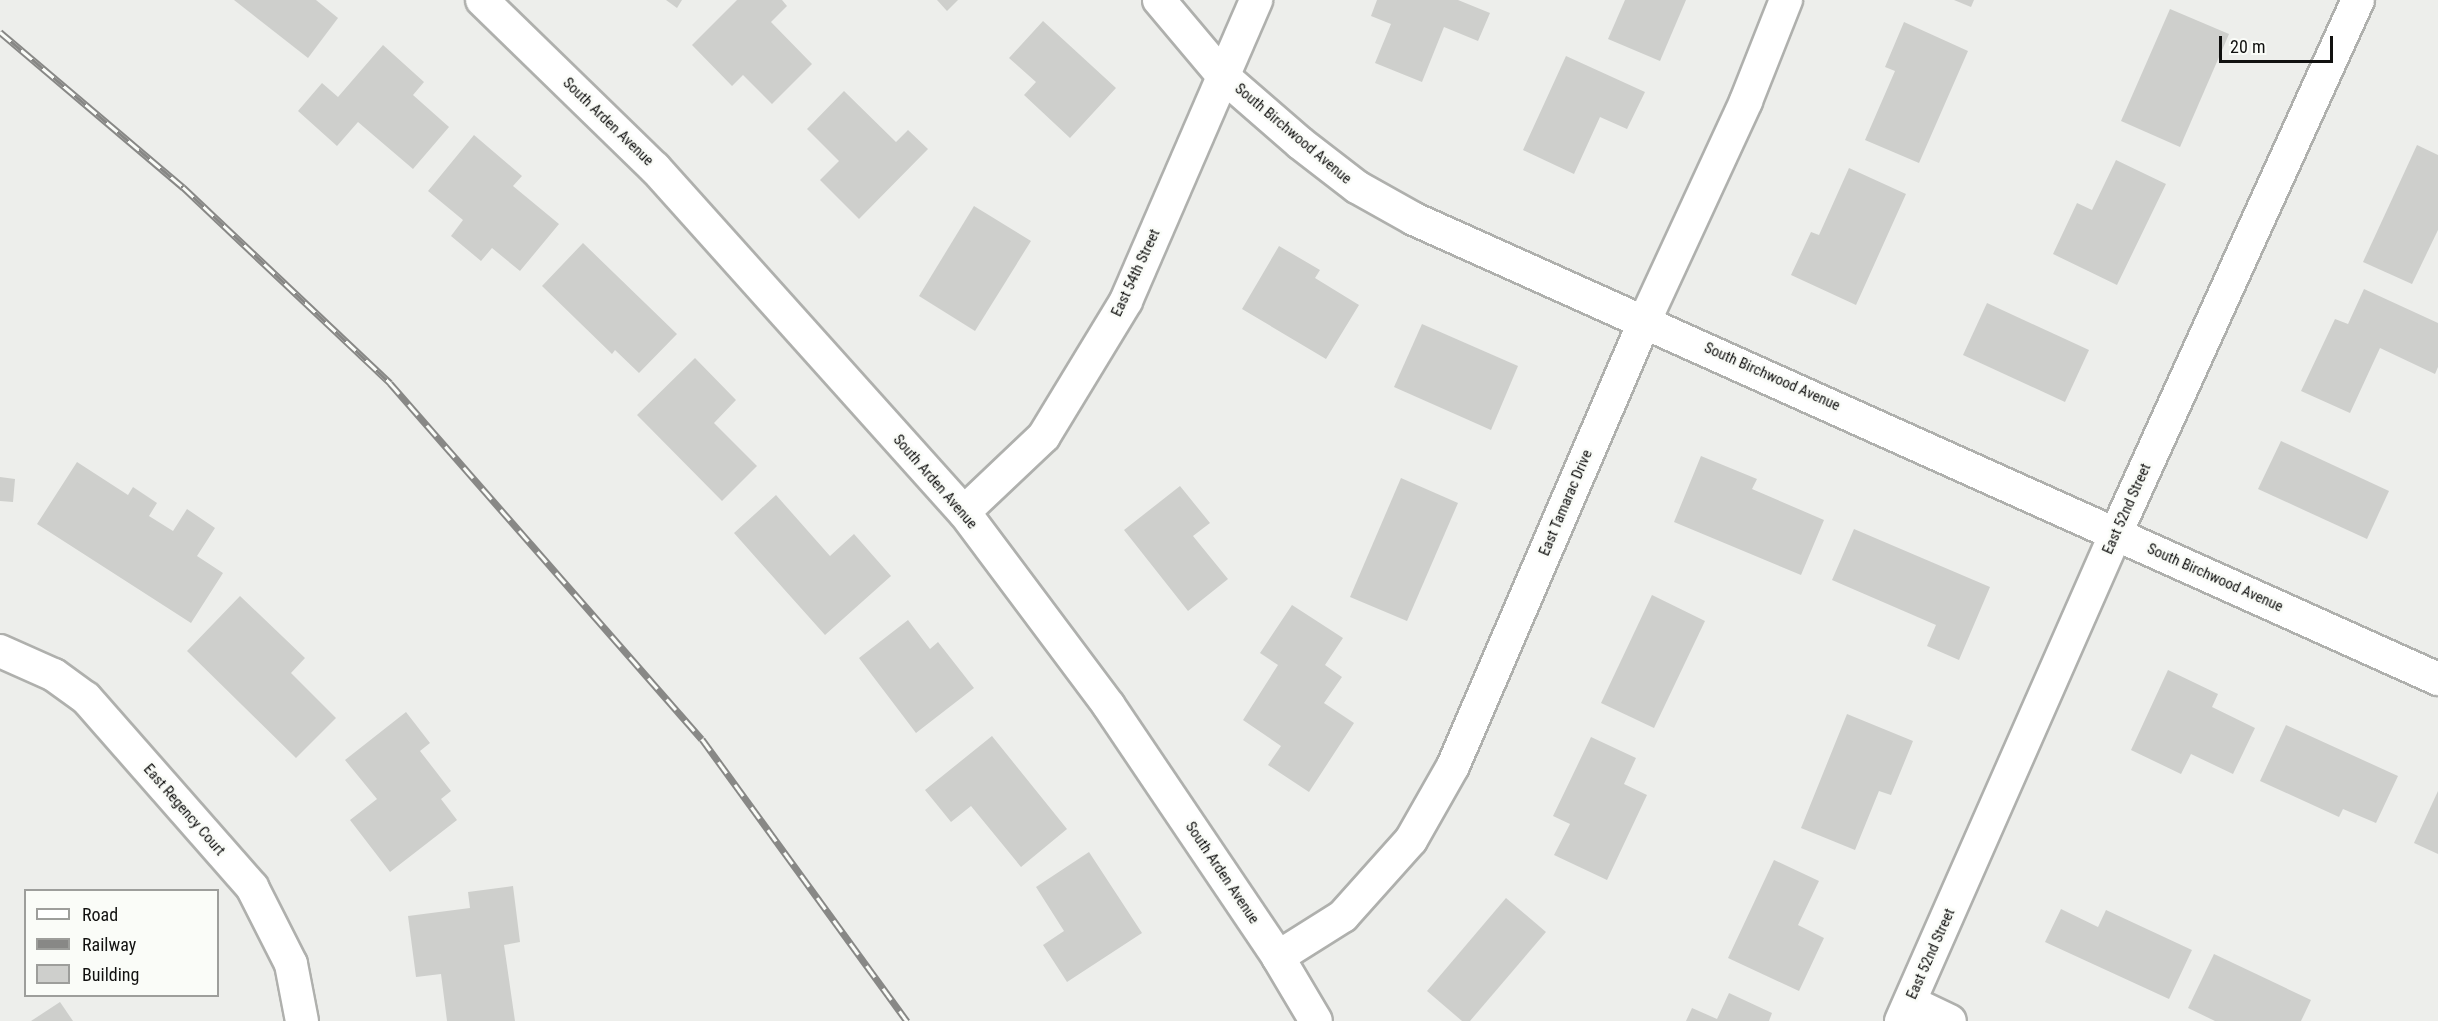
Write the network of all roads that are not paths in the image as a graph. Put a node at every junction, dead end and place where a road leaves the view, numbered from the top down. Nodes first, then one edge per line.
1 (482, 0) edge
2 (1159, 0) edge
3 (1256, 0) edge
4 (1786, 0) edge
5 (2358, 0) edge
6 (1223, 76) junction
7 (1645, 320) junction
8 (964, 512) junction
9 (2116, 533) junction
10 (0, 651) edge
11 (2438, 679) edge
12 (1278, 957) junction
13 (1906, 1012) edge
14 (302, 1021) edge
15 (1316, 1021) edge
16 (1950, 1021) edge

1 - 8 street, South Arden Avenue
2 - 6 street, South Birchwood Avenue
3 - 6 street, East 54th Street
4 - 7 street, East Tamarac Drive
5 - 9 street, East 52nd Street
6 - 7 street, South Birchwood Avenue
6 - 8 street, East 54th Street
7 - 9 street, South Birchwood Avenue
7 - 12 street, East Tamarac Drive
8 - 12 street, South Arden Avenue
9 - 11 street, South Birchwood Avenue
9 - 13 street, East 52nd Street
10 - 14 street, East Regency Court
12 - 15 street, South Arden Avenue
13 - 16 street

